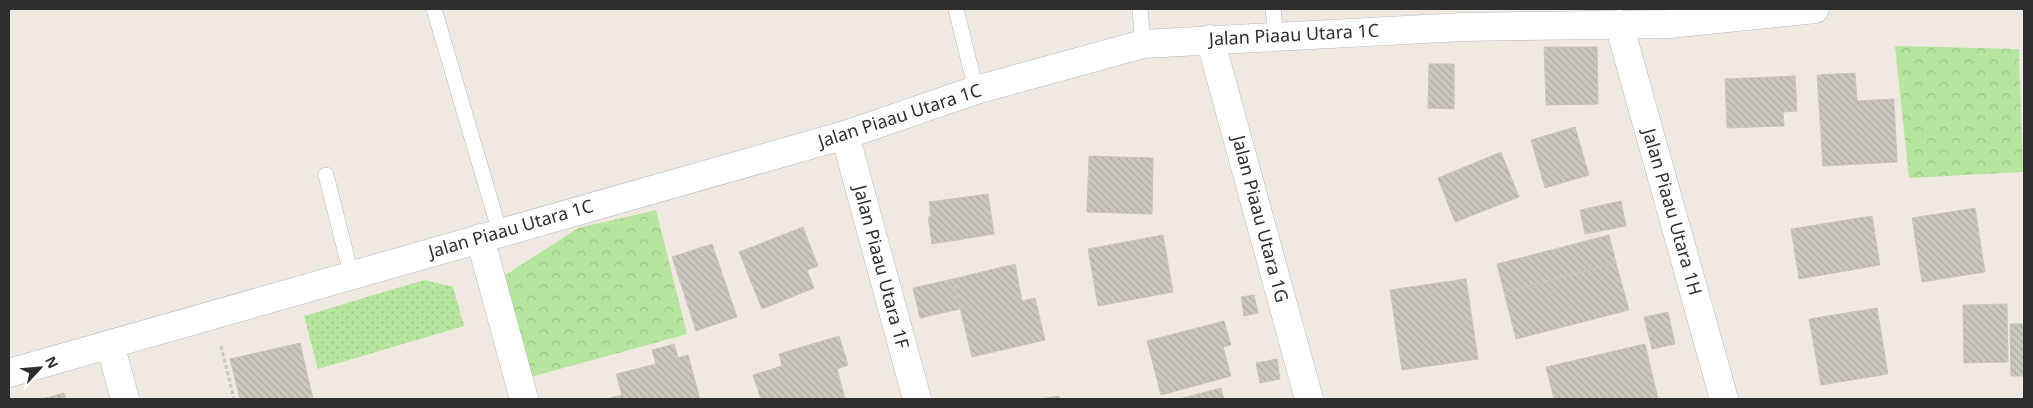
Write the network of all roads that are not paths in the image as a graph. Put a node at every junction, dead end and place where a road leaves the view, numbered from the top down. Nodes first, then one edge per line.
1 (434, 9) edge
2 (956, 9) edge
3 (1140, 9) edge
4 (1273, 9) edge
5 (1816, 9) edge
6 (1619, 24) junction
7 (1276, 36) junction
8 (1210, 39) junction
9 (1143, 44) junction
10 (976, 90) junction
11 (845, 135) junction
12 (326, 174) dead end
13 (490, 235) junction
14 (351, 274) junction
15 (110, 344) junction
16 (9, 373) edge
17 (125, 399) edge
18 (524, 399) edge
19 (917, 399) edge
20 (1310, 399) edge
21 (1724, 399) edge

1 - 13 lane
2 - 10 lane
3 - 9 lane
4 - 7 lane
5 - 6 street, Jalan Piaau Utara 1C
6 - 7 street, Jalan Piaau Utara 1C
6 - 21 street, Jalan Piaau Utara 1H
7 - 8 street, Jalan Piaau Utara 1C
8 - 9 street, Jalan Piaau Utara 1C
8 - 20 street, Jalan Piaau Utara 1G
9 - 10 street, Jalan Piaau Utara 1C
10 - 11 street, Jalan Piaau Utara 1C
11 - 13 street, Jalan Piaau Utara 1C
11 - 19 street, Jalan Piaau Utara 1F
12 - 14 lane
13 - 14 street, Jalan Piaau Utara 1C
13 - 18 street
14 - 15 street, Jalan Piaau Utara 1C
15 - 16 street, Jalan Piaau Utara 1C
15 - 17 street

